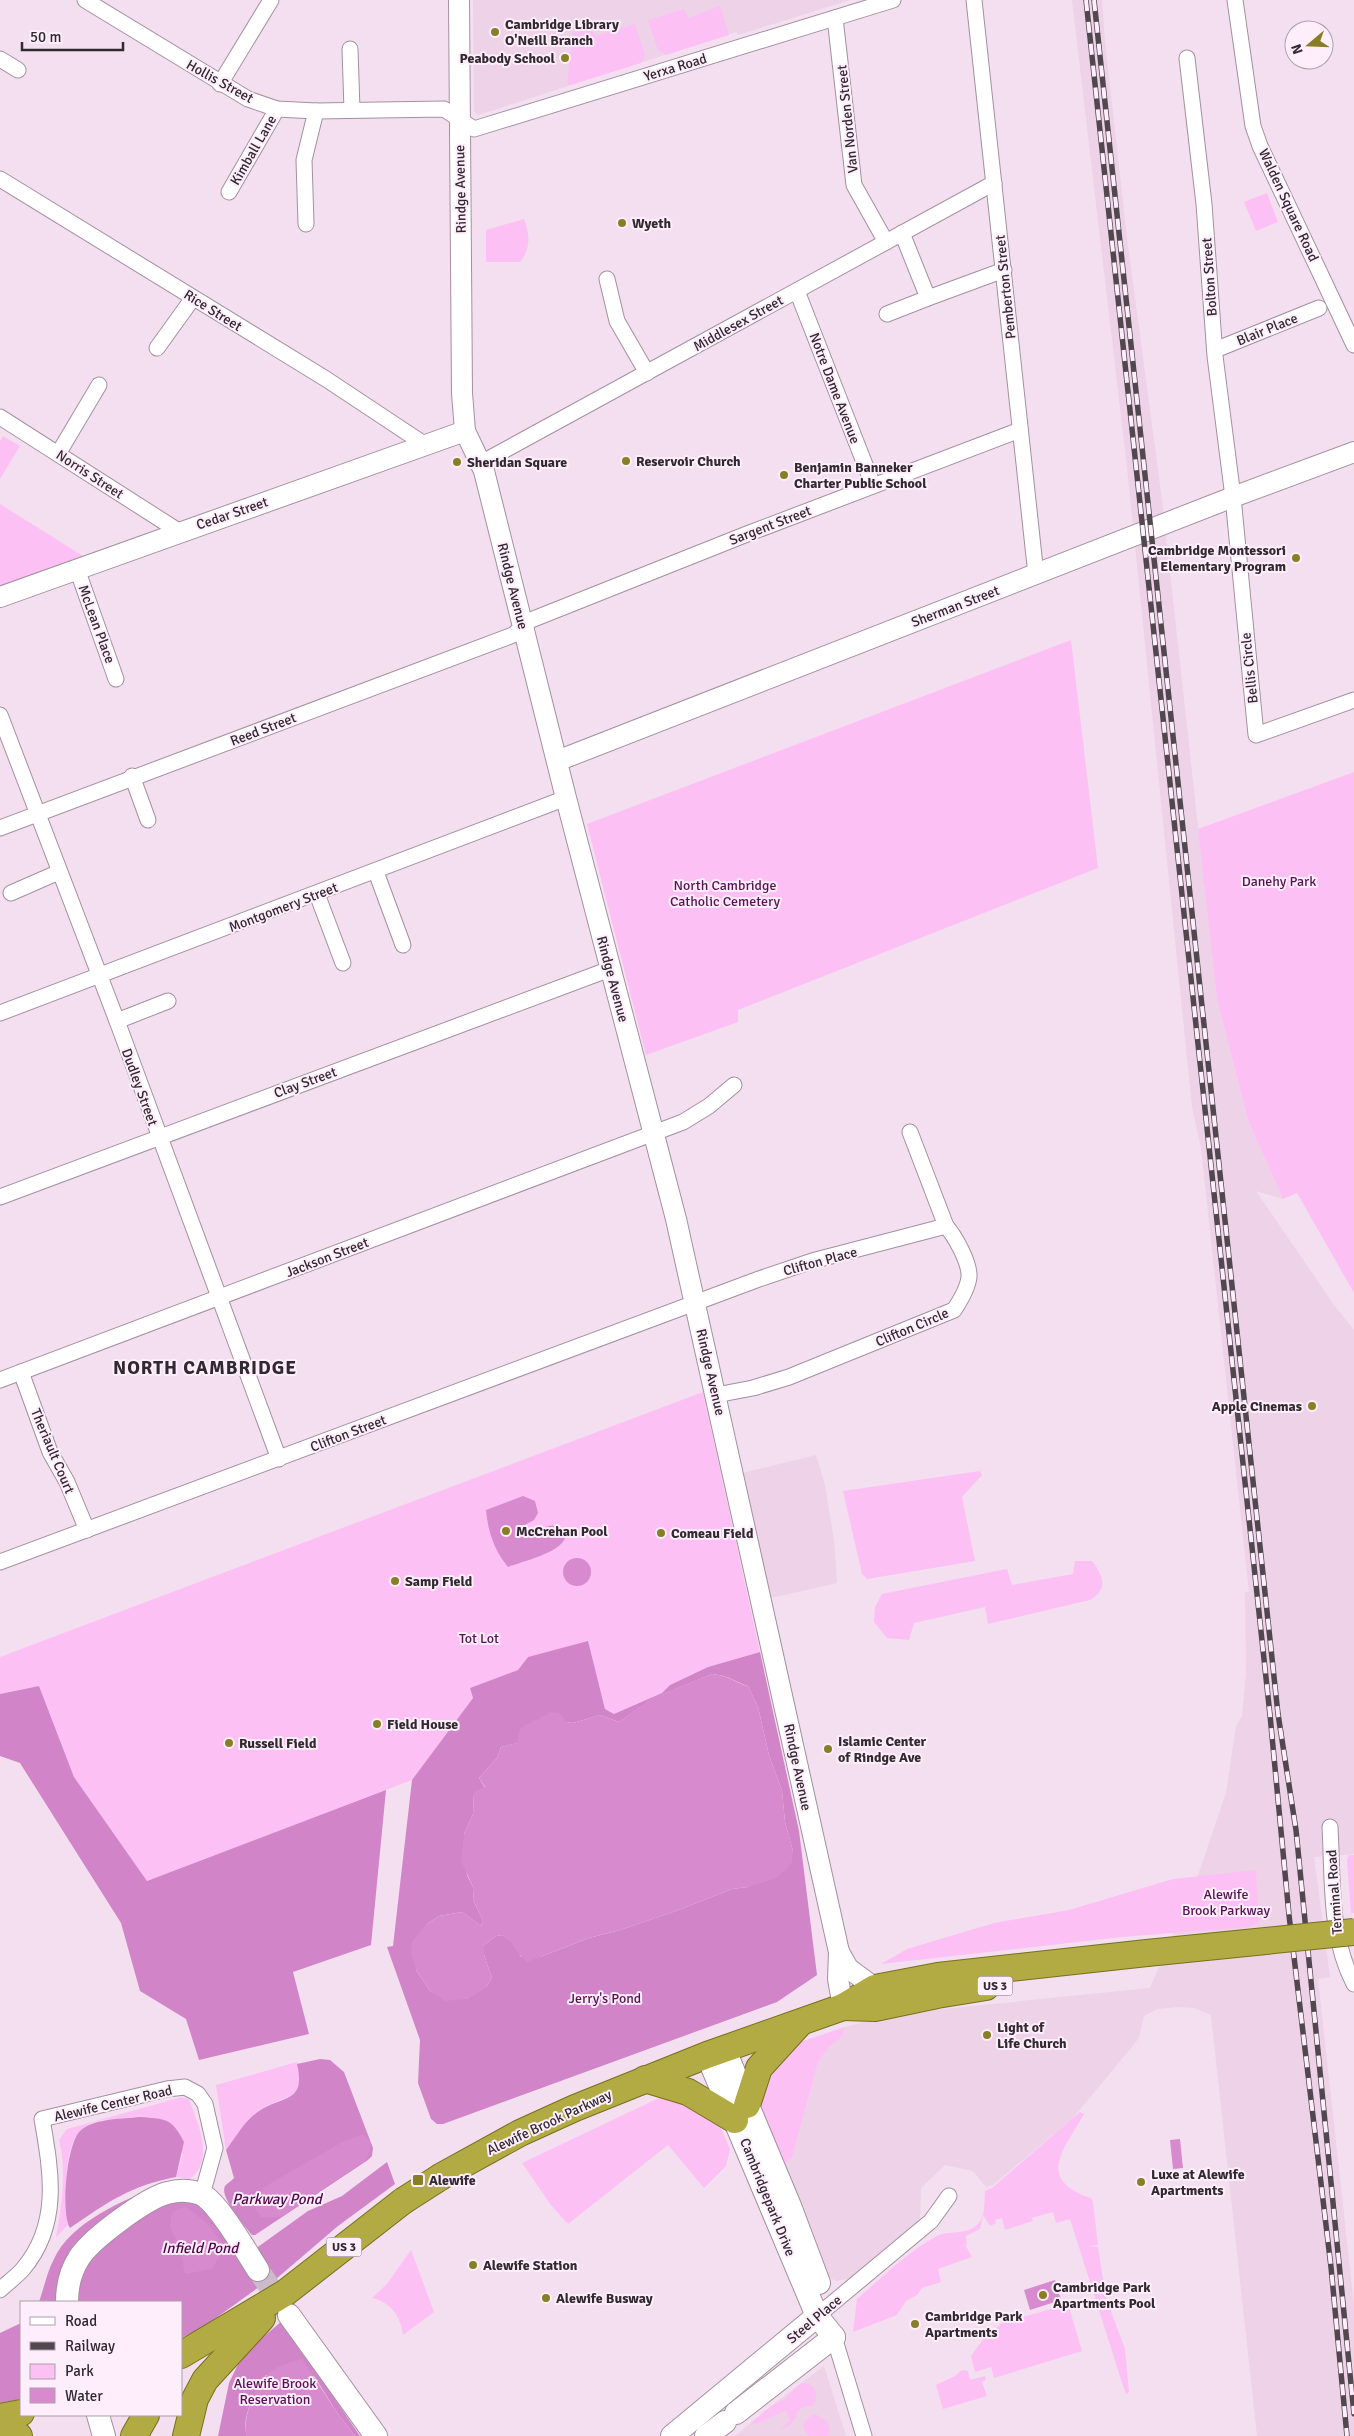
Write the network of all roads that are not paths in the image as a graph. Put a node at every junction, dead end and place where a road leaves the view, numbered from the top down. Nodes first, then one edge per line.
1 (85, 0) edge
2 (271, 0) edge
3 (459, 0) edge
4 (893, 0) edge
5 (974, 0) edge
6 (1235, 0) edge
7 (835, 18) junction
8 (350, 49) dead end
9 (1187, 58) dead end
10 (0, 59) edge
11 (18, 70) dead end
12 (220, 84) junction
13 (278, 109) junction
14 (352, 110) junction
15 (316, 111) junction
16 (459, 118) junction
17 (0, 179) edge
18 (994, 183) junction
19 (229, 192) dead end
20 (306, 224) dead end
21 (902, 233) junction
22 (886, 242) junction
23 (1004, 270) junction
24 (607, 279) dead end
25 (797, 291) junction
26 (193, 298) junction
27 (928, 298) junction
28 (1319, 308) dead end
29 (887, 314) dead end
30 (1354, 345) edge
31 (157, 348) dead end
32 (1215, 350) junction
33 (647, 373) junction
34 (100, 384) dead end
35 (0, 417) edge
36 (1020, 430) junction
37 (465, 431) junction
38 (424, 444) junction
39 (1354, 452) edge
40 (58, 454) junction
41 (481, 463) junction
42 (873, 485) junction
43 (1233, 497) junction
44 (180, 532) junction
45 (77, 569) junction
46 (1036, 574) junction
47 (0, 597) edge
48 (524, 627) junction
49 (116, 679) dead end
50 (1354, 700) edge
51 (0, 715) edge
52 (557, 761) junction
53 (132, 776) junction
54 (566, 798) junction
55 (36, 814) junction
56 (148, 820) dead end
57 (0, 828) edge
58 (59, 872) junction
59 (376, 872) junction
60 (11, 893) dead end
61 (317, 894) junction
62 (403, 944) dead end
63 (343, 963) dead end
64 (610, 969) junction
65 (99, 975) junction
66 (168, 1001) dead end
67 (0, 1013) edge
68 (117, 1021) junction
69 (734, 1085) dead end
70 (910, 1132) dead end
71 (654, 1133) junction
72 (158, 1136) junction
73 (0, 1197) edge
74 (946, 1226) junction
75 (219, 1298) junction
76 (696, 1302) junction
77 (21, 1372) junction
78 (0, 1380) edge
79 (716, 1395) junction
80 (279, 1459) junction
81 (87, 1530) junction
82 (0, 1562) edge
83 (1330, 1827) dead end
84 (1354, 1932) edge
85 (1354, 1949) edge
86 (839, 1952) junction
87 (1148, 1962) junction
88 (1354, 1984) edge
89 (874, 1988) junction
90 (844, 2006) junction
91 (802, 2021) junction
92 (715, 2052) junction
93 (645, 2079) junction
94 (741, 2113) junction
95 (202, 2195) junction
96 (949, 2196) dead end
97 (258, 2270) tunnel mouth
98 (0, 2290) edge
99 (68, 2301) edge
100 (287, 2304) junction
101 (823, 2312) junction
102 (237, 2331) junction
103 (834, 2337) junction
104 (182, 2355) edge
105 (182, 2374) edge
106 (20, 2413) edge
107 (98, 2416) edge
108 (145, 2416) edge
109 (0, 2417) edge
110 (0, 2430) edge
111 (19, 2436) edge
112 (104, 2436) edge
113 (134, 2436) edge
114 (186, 2436) edge
115 (206, 2436) edge
116 (376, 2436) edge
117 (672, 2436) edge
118 (706, 2436) edge
119 (864, 2436) edge

1 - 12 street, Hollis Street
2 - 12 street
3 - 16 street, Rindge Avenue
4 - 7 street, Yerxa Road
5 - 18 street, Pemberton Street
6 - 30 street, Walden Square Road
7 - 16 street, Yerxa Road
7 - 22 street, Van Norden Street
8 - 14 street
9 - 32 street, Bolton Street
10 - 11 street
12 - 13 street, Hollis Street
13 - 15 street, Hollis Street
13 - 19 street, Kimball Lane
14 - 15 street, Hollis Street
14 - 16 street, Hollis Street
15 - 20 street
16 - 37 street, Rindge Avenue
17 - 26 street, Rice Street
18 - 21 street, Middlesex Street
18 - 23 street, Pemberton Street
21 - 22 street, Middlesex Street
21 - 27 street
22 - 25 street, Middlesex Street
23 - 27 street
23 - 36 street, Pemberton Street
24 - 33 street
25 - 33 street, Middlesex Street
25 - 42 street, Notre Dame Avenue
26 - 31 street
26 - 38 street, Rice Street
27 - 29 street
28 - 32 street, Blair Place
32 - 43 street, Bolton Street
33 - 41 street, Middlesex Street
34 - 40 street
35 - 40 street, Norris Street
36 - 42 street, Sargent Street
36 - 46 street, Pemberton Street
37 - 38 street, Cedar Street
37 - 41 street, Rindge Avenue
38 - 44 street, Cedar Street
39 - 43 street, Sherman Street
40 - 44 street, Norris Street
41 - 48 street, Rindge Avenue
42 - 48 street, Sargent Street
43 - 46 street, Sherman Street
43 - 50 street, Bellis Circle
44 - 45 street, Cedar Street
45 - 47 street, Cedar Street
45 - 49 street, McLean Place
46 - 52 street, Sherman Street
48 - 52 street, Rindge Avenue
48 - 53 street, Reed Street
51 - 55 street, Dudley Street
52 - 54 street, Rindge Avenue
53 - 55 street, Reed Street
53 - 56 street
54 - 59 street, Montgomery Street
54 - 64 street, Rindge Avenue
55 - 57 street, Reed Street
55 - 58 street, Dudley Street
58 - 60 street
58 - 65 street, Dudley Street
59 - 61 street, Montgomery Street
59 - 62 street
61 - 63 street
61 - 65 street, Montgomery Street
64 - 71 street, Rindge Avenue
64 - 72 street, Clay Street
65 - 67 street, Montgomery Street
65 - 68 street, Dudley Street
66 - 68 street
68 - 72 street, Dudley Street
69 - 71 street, Jackson Street
70 - 74 street, Clifton Circle
71 - 75 street, Jackson Street
71 - 76 street, Rindge Avenue
72 - 73 street, Clay Street
72 - 75 street, Dudley Street
74 - 76 street, Clifton Place
74 - 79 street, Clifton Circle
75 - 77 street, Jackson Street
75 - 80 street, Dudley Street
76 - 79 street, Rindge Avenue
76 - 80 street, Clifton Street
77 - 78 street, Jackson Street
77 - 81 street, Theriault Court
79 - 86 street, Rindge Avenue
80 - 81 street, Clifton Street
81 - 82 street, Clifton Street
83 - 88 street, Terminal Road
84 - 87 highway, Alewife Brook Parkway / US 3, bridge
85 - 87 highway, Alewife Brook Parkway / US 3
86 - 89 street, Rindge Avenue
86 - 90 street, Rindge Avenue
87 - 89 highway, Alewife Brook Parkway / US 3
87 - 90 highway, Alewife Brook Parkway / US 3
89 - 90 highway, Alewife Brook Parkway / US 3
90 - 91 highway, Alewife Brook Parkway / US 3
91 - 92 highway, Alewife Brook Parkway / US 3
91 - 94 highway
92 - 93 highway, Alewife Brook Parkway / US 3
92 - 94 main road, Cambridgepark Drive
93 - 94 highway
93 - 100 highway, Alewife Brook Parkway / US 3, bridge
94 - 101 main road, Cambridgepark Drive
95 - 97 main road
95 - 98 street, Alewife Center Road
95 - 99 main road
96 - 101 street, Steel Place
100 - 102 highway, Alewife Brook Parkway / US 3
100 - 116 main road
101 - 103 main road, Cambridgepark Drive
101 - 117 main road, Steel Place
102 - 104 highway, Alewife Brook Parkway / US 3
102 - 105 highway
102 - 114 highway, Alewife Brook Parkway / US 3
102 - 115 highway
103 - 118 main road, Steel Place
103 - 119 street, Cambridgepark Drive
106 - 109 highway
107 - 112 main road
108 - 113 highway
110 - 111 highway

